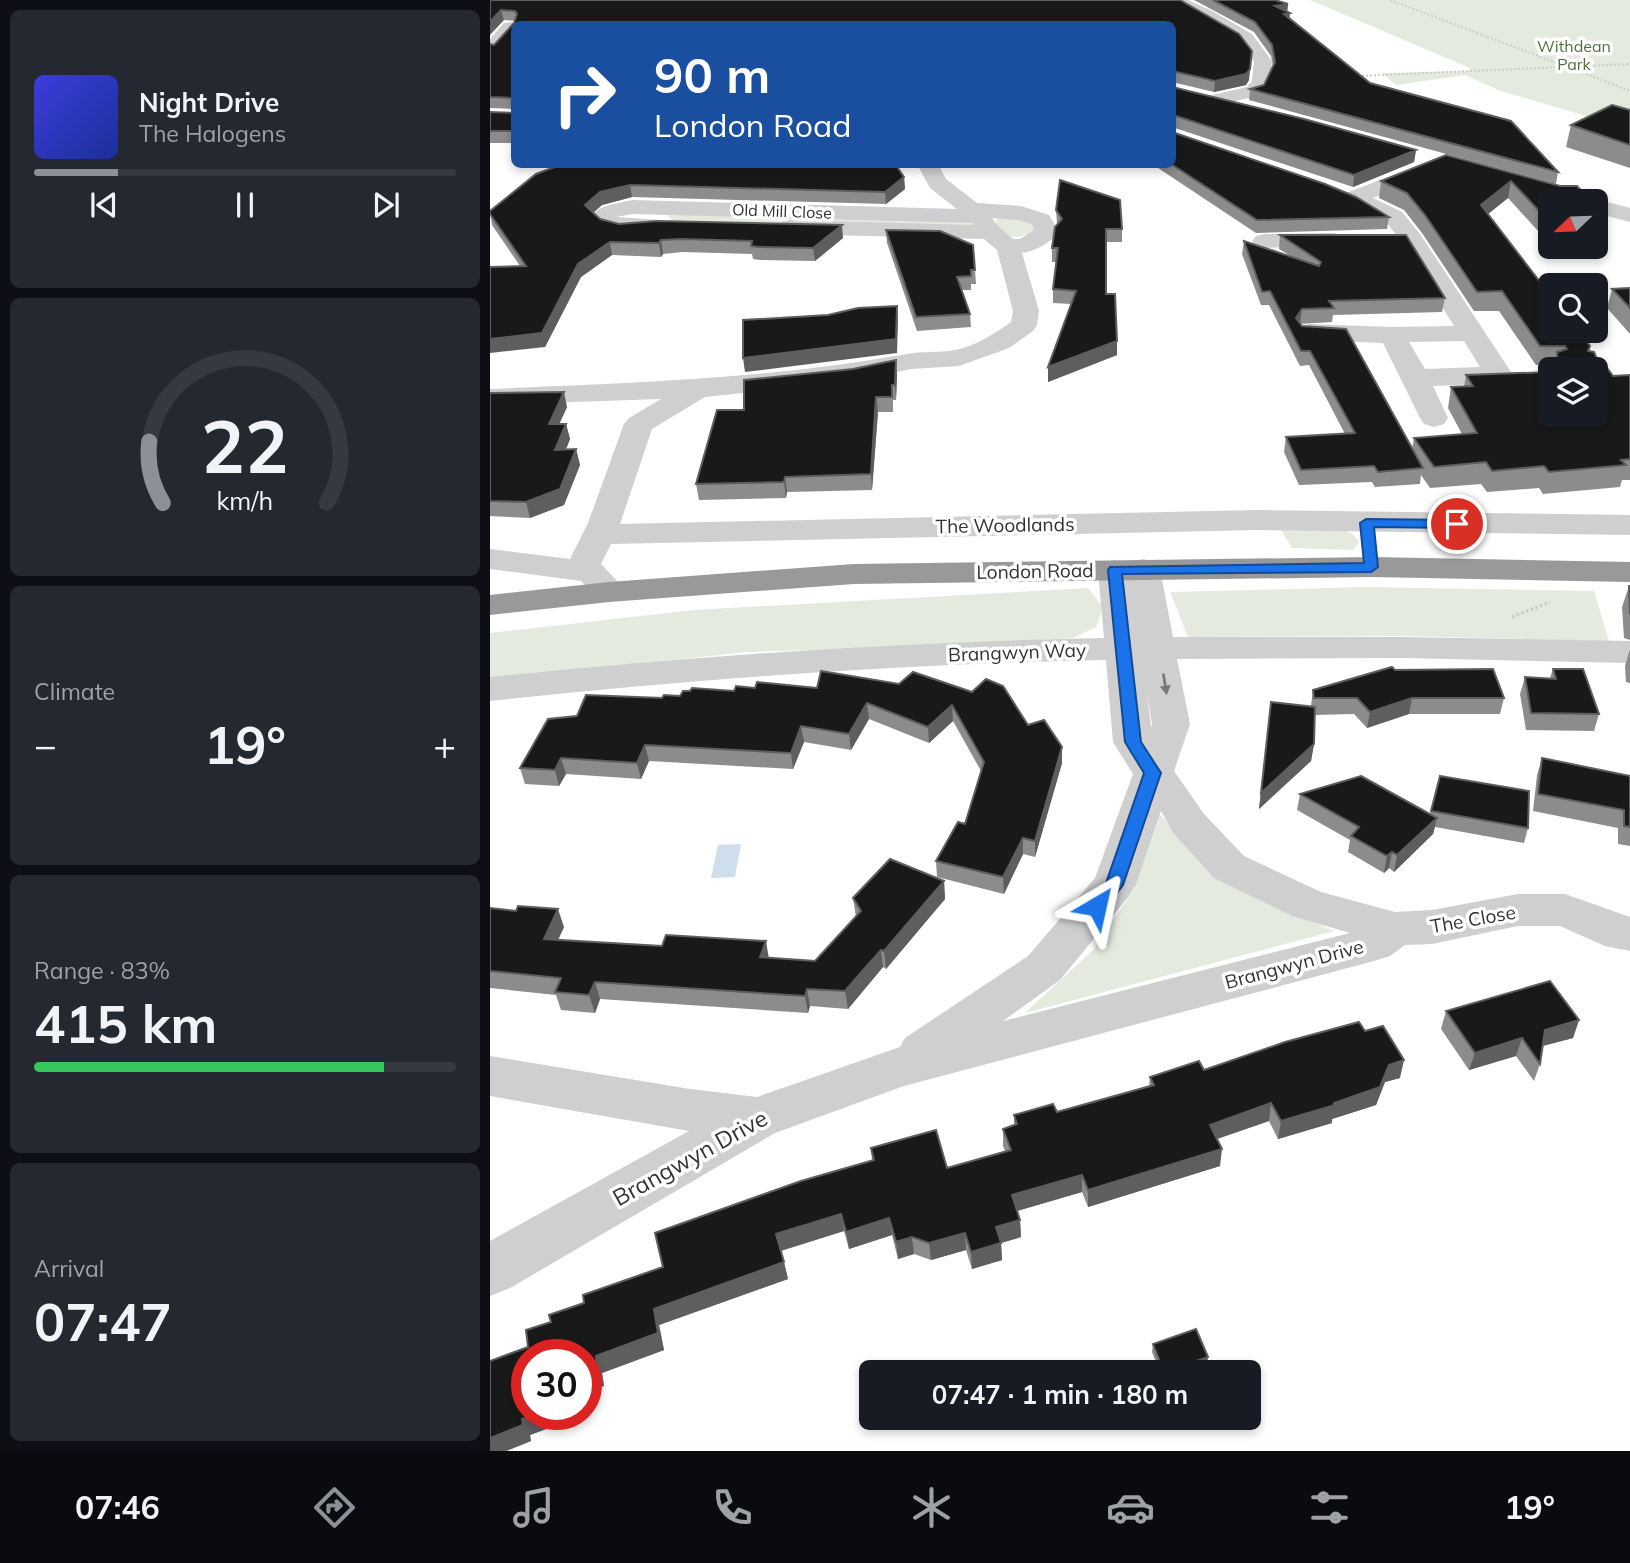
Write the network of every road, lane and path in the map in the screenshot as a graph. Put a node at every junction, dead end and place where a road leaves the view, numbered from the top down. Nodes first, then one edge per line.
1 (1175, 0) edge
2 (1390, 0) edge
3 (511, 27) edge
4 (490, 28) edge
5 (511, 28) edge
6 (490, 49) edge
7 (1630, 64) edge
8 (1566, 66) junction
9 (1357, 76) edge
10 (1630, 91) edge
11 (1194, 95) edge
12 (1415, 155) edge
13 (929, 168) edge
14 (1328, 189) edge
15 (1354, 198) junction
16 (1608, 209) edge
17 (1630, 215) edge
18 (663, 216) dead end
19 (987, 226) junction
20 (1412, 239) junction
21 (1358, 240) edge
22 (1385, 240) edge
23 (1264, 241) dead end
24 (1310, 332) edge
25 (1473, 333) junction
26 (1392, 335) junction
27 (1416, 379) junction
28 (698, 389) junction
29 (565, 393) junction
30 (490, 397) edge
31 (1434, 418) dead end
32 (639, 424) junction
33 (1366, 523) junction
34 (1630, 525) edge
35 (600, 534) junction
36 (490, 559) edge
37 (1371, 567) junction
38 (1129, 569) junction
39 (582, 570) junction
40 (1630, 572) edge
41 (609, 592) junction
42 (1558, 599) dead end
43 (490, 605) edge
44 (1506, 620) dead end
45 (1121, 648) junction
46 (1159, 648) junction
47 (1630, 652) edge
48 (490, 689) edge
49 (1153, 773) junction
50 (1395, 929) junction
51 (1630, 934) edge
52 (900, 1067) junction
53 (490, 1076) edge
54 (757, 1118) junction
55 (490, 1270) edge

1 - 11 street
2 - 8 path
3 - 4 street
5 - 6 street
7 - 8 path
8 - 9 path
8 - 10 path
12 - 15 street
13 - 19 street
14 - 15 street
15 - 20 street
16 - 17 street
18 - 19 street, Old Mill Close
19 - 28 street
20 - 22 street
20 - 25 street
21 - 23 street
24 - 26 street
25 - 26 street
25 - 27 street
26 - 27 street
27 - 31 street
28 - 29 street
28 - 32 street
29 - 30 street
29 - 32 street
32 - 35 street
33 - 34 street, The Woodlands
33 - 35 street, The Woodlands
33 - 37 street
35 - 39 street
36 - 39 street
37 - 38 highway, London Road
37 - 40 highway, London Road
38 - 41 highway, London Road
38 - 45 street, Brangwyn Drive
38 - 46 street, Brangwyn Drive
39 - 41 street
41 - 43 highway, London Road
42 - 44 path
45 - 46 street, Brangwyn Way
45 - 48 street, Brangwyn Way
45 - 49 street, Brangwyn Drive
46 - 47 street, Brangwyn Way
46 -> 49 street, Brangwyn Drive
49 - 50 street, Brangwyn Drive
49 - 52 street, Brangwyn Drive
50 - 51 street, The Close
50 - 52 street, Brangwyn Drive
52 - 54 street, Brangwyn Drive
53 - 54 street
54 - 55 street, Brangwyn Drive

